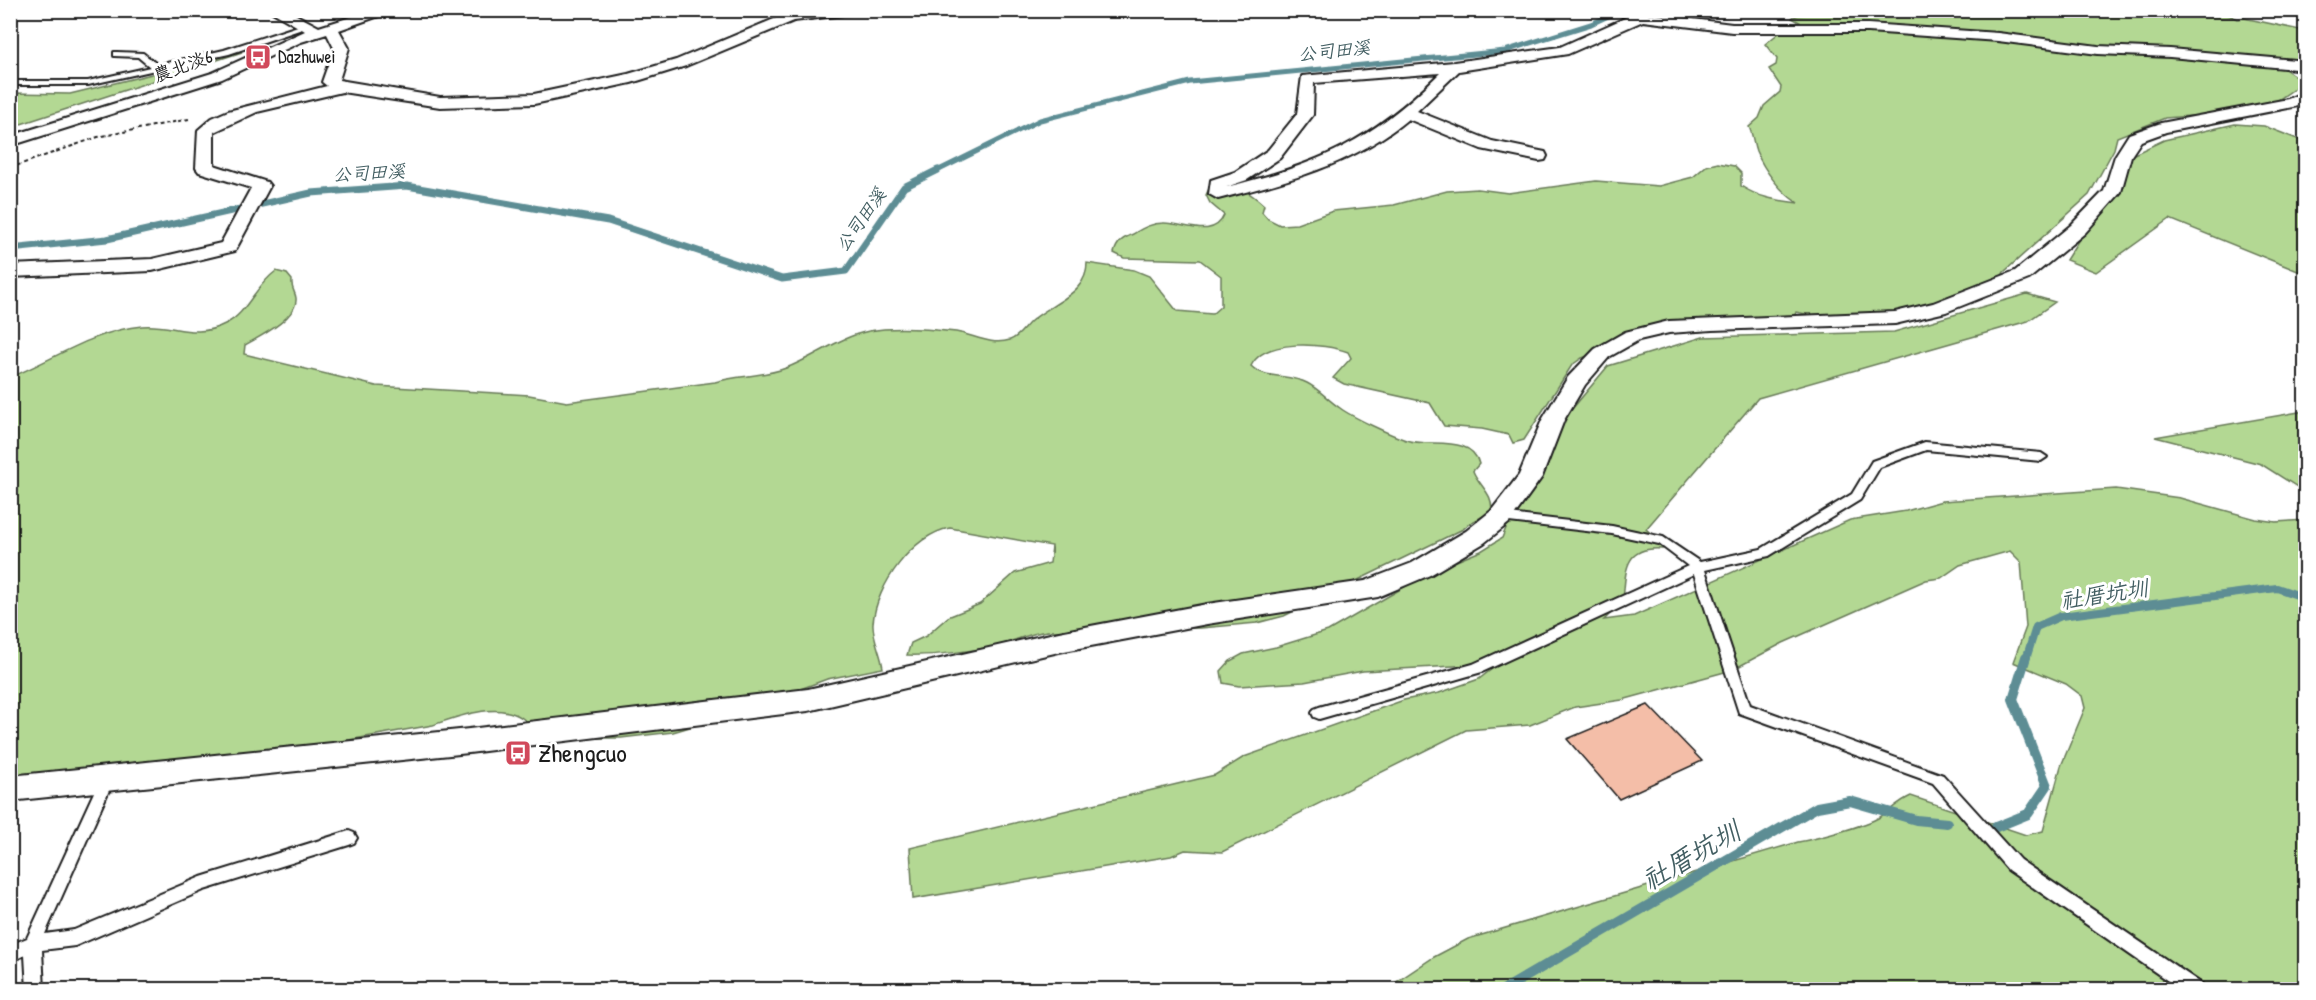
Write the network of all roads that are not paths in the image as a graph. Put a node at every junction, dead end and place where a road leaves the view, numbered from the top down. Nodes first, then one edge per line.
1 (276, 10) edge
2 (389, 10) edge
3 (852, 10) edge
4 (1621, 12) edge
5 (1642, 16) junction
6 (318, 30) junction
7 (117, 54) dead end
8 (2306, 66) edge
9 (1454, 67) junction
10 (158, 69) junction
11 (10, 83) edge
12 (342, 87) junction
13 (2306, 96) edge
14 (1407, 114) junction
15 (10, 141) edge
16 (1539, 156) dead end
17 (10, 271) edge
18 (2041, 457) dead end
19 (1500, 517) junction
20 (1698, 567) junction
21 (1319, 713) dead end
22 (107, 779) junction
23 (10, 789) edge
24 (349, 838) dead end
25 (33, 944) junction
26 (10, 954) edge
27 (36, 990) edge
28 (2196, 990) edge

1 - 6 street
2 - 6 street, 農北淡6
3 - 12 street
4 - 5 street
5 - 8 street
5 - 9 street
6 - 10 lane
6 - 12 street
6 - 15 street, 農北淡6 / 農北淡6
7 - 10 lane
9 - 14 street
9 - 14 street
10 - 11 lane
12 - 17 street
13 - 19 street
14 - 16 street
18 - 20 lane
19 - 20 lane
19 - 22 street
20 - 21 lane
20 - 28 lane
22 - 23 street
22 - 25 lane
24 - 25 lane
25 - 26 lane
25 - 27 lane

